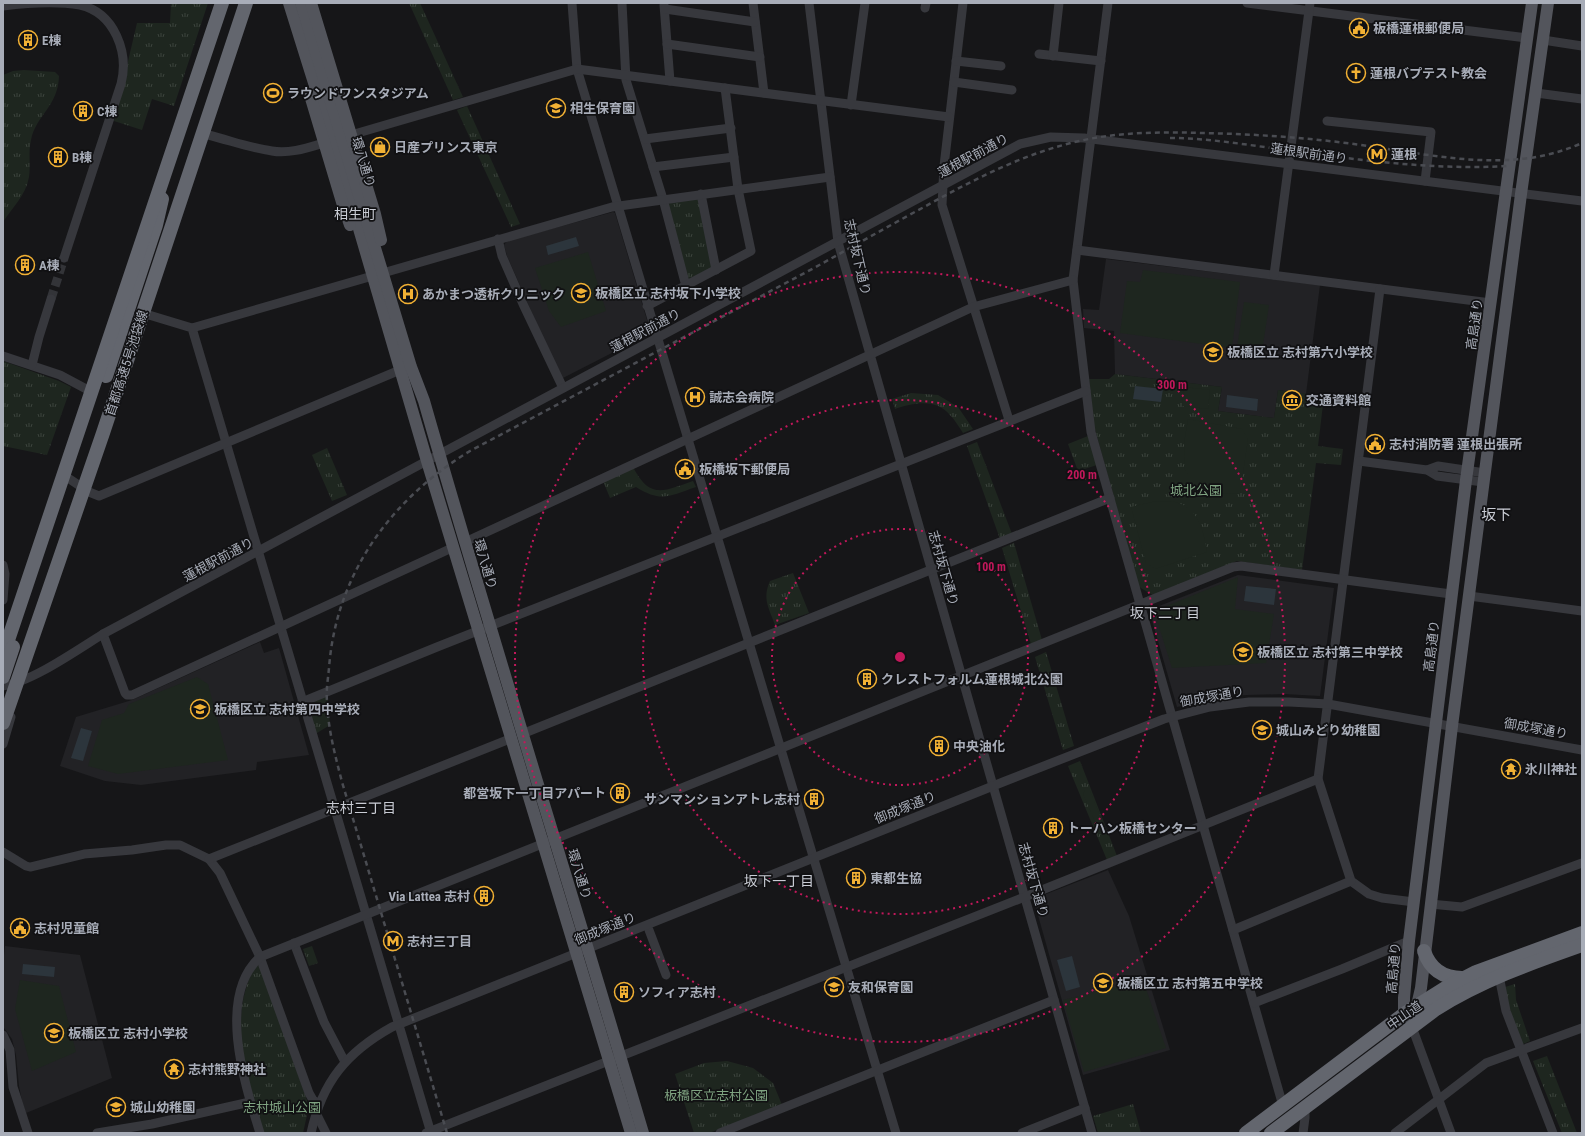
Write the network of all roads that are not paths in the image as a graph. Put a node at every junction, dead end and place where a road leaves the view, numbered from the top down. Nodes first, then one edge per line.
1 (221, 3) edge
2 (246, 3) edge
3 (252, 3) edge
4 (281, 3) edge
5 (289, 3) edge
6 (301, 3) edge
7 (312, 3) edge
8 (572, 3) edge
9 (622, 3) edge
10 (753, 3) edge
11 (809, 3) edge
12 (865, 3) edge
13 (963, 3) edge
14 (1059, 3) edge
15 (1108, 3) edge
16 (1247, 3) edge
17 (1532, 3) edge
18 (1548, 3) edge
19 (3, 6) edge
20 (664, 6) edge
21 (1309, 7) edge
22 (755, 22) junction
23 (1527, 38) junction
24 (1543, 40) junction
25 (667, 44) junction
26 (1582, 46) edge
27 (1039, 54) dead end
28 (1053, 56) junction
29 (760, 57) junction
30 (956, 61) junction
31 (1101, 61) junction
32 (1001, 66) dead end
33 (577, 69) junction
34 (627, 75) junction
35 (670, 81) junction
36 (954, 82) junction
37 (725, 88) junction
38 (1012, 90) dead end
39 (764, 93) junction
40 (1536, 93) junction
41 (1582, 96) edge
42 (821, 100) junction
43 (851, 105) junction
44 (950, 117) junction
45 (1327, 120) dead end
46 (731, 128) junction
47 (208, 134) junction
48 (351, 135) junction
49 (1091, 138) junction
50 (645, 140) junction
51 (324, 143) junction
52 (172, 157) junction
53 (734, 157) junction
54 (1289, 163) junction
55 (654, 167) junction
56 (196, 171) junction
57 (830, 177) junction
58 (1425, 181) junction
59 (942, 186) junction
60 (738, 189) junction
61 (1506, 191) junction
62 (701, 194) junction
63 (1522, 194) junction
64 (663, 199) junction
65 (1582, 201) edge
66 (618, 206) junction
67 (498, 239) junction
68 (838, 242) junction
69 (1077, 250) junction
70 (64, 258) tunnel mouth
71 (716, 270) junction
72 (376, 273) junction
73 (1274, 275) junction
74 (1073, 280) junction
75 (139, 285) junction
76 (686, 286) junction
77 (1380, 289) junction
78 (51, 299) tunnel mouth
79 (1491, 303) junction
80 (648, 306) junction
81 (973, 307) junction
82 (149, 315) junction
83 (192, 328) junction
84 (657, 338) junction
85 (870, 354) junction
86 (3, 356) edge
87 (32, 365) junction
88 (400, 370) junction
89 (563, 388) junction
90 (90, 391) junction
91 (1086, 391) junction
92 (1009, 420) junction
93 (687, 438) junction
94 (225, 444) junction
95 (439, 455) junction
96 (427, 461) junction
97 (1359, 461) junction
98 (901, 463) junction
99 (62, 474) junction
100 (1467, 475) junction
101 (1484, 477) junction
102 (89, 492) junction
103 (1110, 498) junction
104 (717, 537) junction
105 (460, 544) junction
106 (258, 552) junction
107 (3, 565) edge
108 (932, 570) junction
109 (1343, 580) junction
110 (1451, 594) junction
111 (1469, 596) junction
112 (3, 600) edge
113 (1141, 605) junction
114 (1582, 611) edge
115 (280, 626) junction
116 (485, 629) junction
117 (104, 634) junction
118 (749, 643) junction
119 (3, 652) edge
120 (3, 655) edge
121 (3, 676) edge
122 (962, 677) junction
123 (22, 681) junction
124 (3, 686) edge
125 (302, 702) junction
126 (1328, 704) junction
127 (1172, 716) junction
128 (4, 721) edge
129 (1435, 723) junction
130 (1452, 726) junction
131 (517, 736) junction
132 (3, 744) edge
133 (781, 749) junction
134 (1582, 750) edge
135 (1318, 779) junction
136 (993, 786) junction
137 (334, 809) junction
138 (1203, 825) junction
139 (555, 839) junction
140 (544, 844) junction
141 (3, 852) edge
142 (814, 858) junction
143 (209, 859) junction
144 (1582, 863) edge
145 (1351, 881) junction
146 (1025, 897) junction
147 (1414, 902) junction
148 (1430, 904) junction
149 (365, 915) junction
150 (649, 930) dead end
151 (1233, 930) junction
152 (1582, 933) edge
153 (1409, 941) junction
154 (294, 943) junction
155 (1582, 944) edge
156 (1424, 950) junction
157 (581, 951) junction
158 (260, 958) junction
159 (846, 967) junction
160 (666, 975) dead end
161 (1499, 976) junction
162 (1462, 978) junction
163 (1054, 1000) junction
164 (1254, 1004) junction
165 (1418, 1005) junction
166 (1404, 1014) junction
167 (398, 1024) junction
168 (1412, 1027) junction
169 (1582, 1028) edge
170 (3, 1035) edge
171 (1520, 1050) junction
172 (621, 1057) junction
173 (345, 1062) junction
174 (608, 1062) junction
175 (877, 1070) junction
176 (1439, 1099) junction
177 (250, 1102) junction
178 (319, 1104) junction
179 (1283, 1106) junction
180 (1085, 1108) junction
181 (1304, 1108) junction
182 (316, 1113) junction
183 (429, 1132) edge
184 (28, 1133) edge
185 (97, 1133) edge
186 (260, 1133) edge
187 (311, 1133) edge
188 (326, 1133) edge
189 (631, 1133) edge
190 (643, 1133) edge
191 (720, 1133) edge
192 (896, 1133) edge
193 (1022, 1133) edge
194 (1092, 1133) edge
195 (1246, 1133) edge
196 (1271, 1133) edge
197 (1303, 1133) edge
198 (1395, 1133) edge
199 (1451, 1133) edge
200 (1553, 1133) edge

1 - 52 street
1 - 120 highway, 首都高速5号池袋線, bridge
2 - 128 highway, 首都高速5号池袋線, bridge
3 - 47 street
4 - 51 main road
5 - 72 main road, 環八通り
6 - 72 main road, 環八通り
7 - 48 main road
8 - 33 street
9 - 34 street
10 - 22 street
11 - 42 street, 志村坂下通り
12 - 43 street
13 - 30 street
14 - 28 street
15 - 31 street
16 - 21 street
17 - 23 main road, 高島通り
18 - 24 main road
19 - 70 street
20 - 22 street
20 - 25 street
21 - 23 street
21 - 54 street
22 - 29 street
23 - 61 main road, 高島通り
24 - 26 street
24 - 40 main road
25 - 29 street
25 - 35 street
27 - 28 street
28 - 31 street
29 - 39 street
30 - 32 street
30 - 36 street
31 - 49 street
33 - 34 street
33 - 48 street
33 - 66 street
34 - 35 street
34 - 50 street
35 - 37 street
36 - 38 street
36 - 44 street
37 - 39 street
37 - 46 street
39 - 42 street
40 - 41 street
40 - 63 main road
42 - 43 street
42 - 57 street, 志村坂下通り
43 - 44 street
44 - 59 street
45 - 58 street
46 - 50 street
46 - 53 street
47 - 51 street
47 - 56 street
48 - 72 main road
49 - 54 street, 蓮根駅前通り
49 - 59 street, 蓮根駅前通り
49 - 69 street
50 - 55 street
51 - 72 main road
52 - 75 highway
52 - 90 street
53 - 55 street
53 - 60 street
54 - 58 street, 蓮根駅前通り
54 - 73 street
55 - 64 street
56 - 75 highway
56 - 82 street
57 - 60 street
57 - 68 street, 志村坂下通り
58 - 61 street, 蓮根駅前通り
59 - 68 street, 蓮根駅前通り
59 - 81 street
60 - 62 street
60 - 71 street
61 - 63 street, 蓮根駅前通り
61 - 79 main road, 高島通り
62 - 64 street
62 - 71 street
63 - 65 street, 蓮根駅前通り
63 - 101 main road
64 - 66 street
64 - 76 street
66 - 67 street
66 - 80 street
67 - 72 street
67 - 89 street
68 - 84 street, 蓮根駅前通り
68 - 85 street, 志村坂下通り
69 - 73 street
69 - 74 street
71 - 76 street
72 - 83 street
72 - 88 main road, 環八通り
72 - 95 main road, 環八通り
73 - 77 street
74 - 81 street
74 - 91 street
75 - 121 highway, bridge
75 - 128 highway, bridge
76 - 80 street
77 - 79 street
77 - 97 street
78 - 87 street
79 - 100 main road, 高島通り
80 - 84 street
81 - 85 street
81 - 92 street
82 - 83 street
82 - 102 street
83 - 94 street
84 - 89 street, 蓮根駅前通り
84 - 93 street
85 - 93 street
85 - 98 street, 志村坂下通り
86 - 87 street
87 - 90 street
88 - 94 street
88 - 96 main road, 環八通り
89 - 95 street, 蓮根駅前通り
90 - 99 street
91 - 92 street
91 - 103 street
92 - 98 street
93 - 104 street
93 - 105 street
94 - 102 street
94 - 106 street
95 - 96 street, 蓮根駅前通り
95 - 105 main road, 環八通り
96 - 105 main road, 環八通り
96 - 106 street, 蓮根駅前通り
97 - 100 street
97 - 109 street
98 - 104 street
98 - 108 street, 志村坂下通り
99 - 102 street
99 - 119 street
100 - 101 street
100 - 110 main road, 高島通り
101 - 111 main road
102 - 123 street
103 - 108 street
103 - 113 street
104 - 116 street
104 - 118 street
105 - 115 street
105 - 116 main road, 環八通り
106 - 115 street
106 - 117 street, 蓮根駅前通り
107 - 112 street
108 - 118 street
108 - 122 street, 志村坂下通り
109 - 110 street
109 - 113 street
109 - 126 street
110 - 129 main road, 高島通り
111 - 114 street
111 - 130 main road
113 - 122 street
113 - 127 street
115 - 117 street
115 - 125 street
116 - 125 street
116 - 131 main road, 環八通り
117 - 123 street, 蓮根駅前通り
118 - 131 street
118 - 133 street
122 - 133 street
122 - 136 street, 志村坂下通り
123 - 124 street, 蓮根駅前通り
123 - 132 street
125 - 137 street
126 - 127 street, 御成塚通り
126 - 129 street, 御成塚通り
126 - 135 street
127 - 136 street, 御成塚通り
127 - 138 street
129 - 130 street, 御成塚通り
129 - 147 main road, 高島通り
130 - 134 street, 御成塚通り
130 - 148 main road
131 - 137 street
131 - 139 main road, 環八通り
131 - 140 main road, 環八通り
133 - 139 street
133 - 142 street
135 - 138 street
135 - 145 street
136 - 142 street, 御成塚通り
136 - 146 street, 志村坂下通り
137 - 143 street
137 - 149 street
138 - 146 street
138 - 151 street
139 - 140 street
139 - 157 main road, 環八通り
140 - 149 street
140 - 157 main road, 環八通り
141 - 143 street
142 - 157 street, 御成塚通り
142 - 159 street
143 - 158 street
144 - 148 street
145 - 147 street
145 - 151 street
146 - 159 street
146 - 163 street, 志村坂下通り
147 - 153 main road, 高島通り
148 - 156 main road
149 - 154 street
149 - 167 street
150 - 160 street
151 - 164 street
152 - 162 highway, 中山道
153 - 164 street
153 - 166 main road, 高島通り
154 - 158 street
154 - 173 street
155 - 161 highway, 中山道
156 - 162 highway
156 - 165 main road
157 - 167 street, 御成塚通り
157 - 172 main road, 環八通り
157 - 174 main road, 環八通り
158 - 177 street
158 - 178 street
159 - 172 street
159 - 175 street
161 - 168 highway, 中山道
161 - 171 street
162 - 165 highway, 中山道
163 - 175 street
163 - 180 street, 志村坂下通り
164 - 179 street
165 - 166 highway, 中山道
165 - 168 main road
166 - 168 main road
166 - 179 highway, 中山道
167 - 173 street, 御成塚通り
167 - 183 street
168 - 176 street
168 - 181 highway, 中山道
169 - 171 street
170 - 184 street
171 - 176 street
171 - 200 street
172 - 174 street
172 - 190 main road, 環八通り
173 - 178 street, 御成塚通り
174 - 183 street
174 - 189 main road, 環八通り
175 - 191 street
175 - 192 street
176 - 198 street
176 - 199 street
177 - 185 street
177 - 186 street
178 - 182 street, 御成塚通り
179 - 195 highway, 中山道
180 - 193 street
180 - 194 street, 志村坂下通り
181 - 196 highway, 中山道
181 - 197 street
182 - 187 street, 御成塚通り
182 - 188 street

